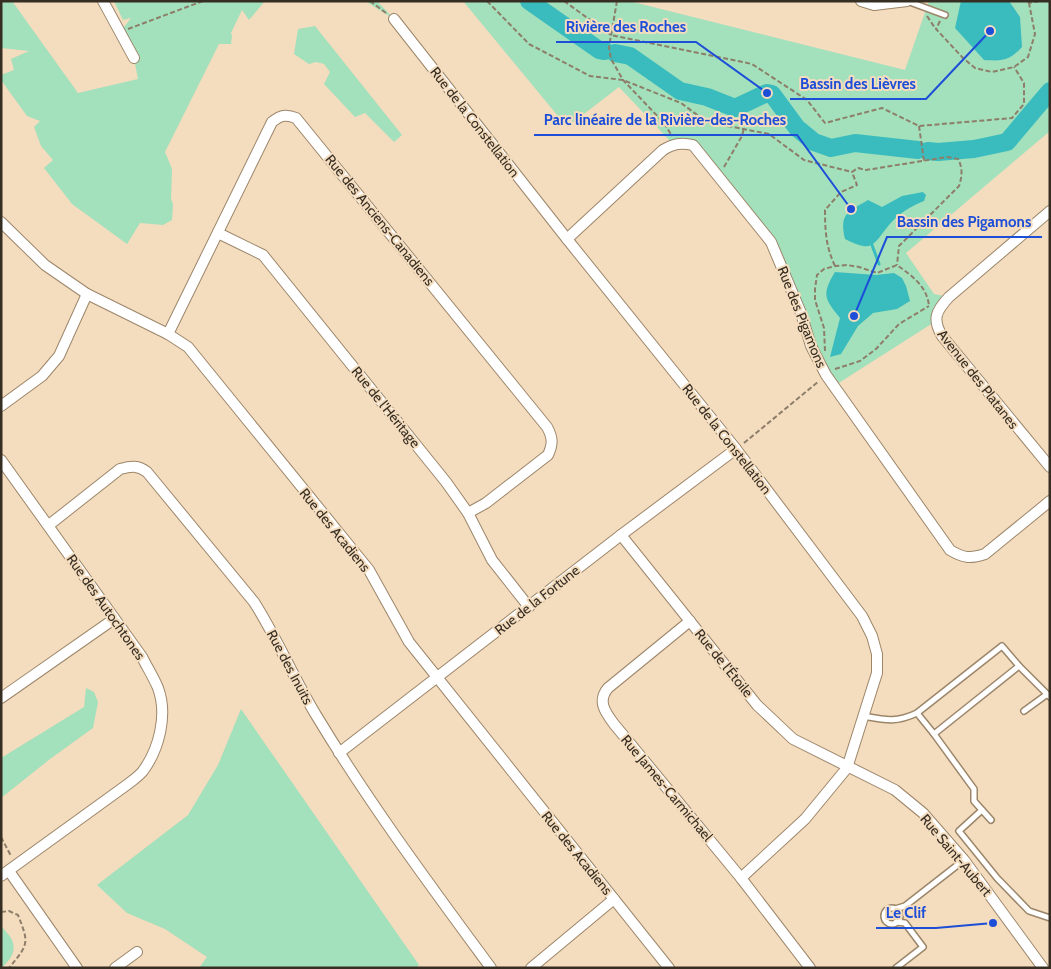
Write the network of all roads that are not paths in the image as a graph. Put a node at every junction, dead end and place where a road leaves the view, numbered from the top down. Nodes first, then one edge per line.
1 (103, 1) edge
2 (861, 1) edge
3 (907, 1) edge
4 (943, 15) road end
5 (394, 19) road end
6 (134, 58) dead end
7 (1050, 210) edge
8 (1, 222) edge
9 (218, 233) junction
10 (567, 239) junction
11 (87, 294) junction
12 (168, 334) junction
13 (1, 406) edge
14 (736, 449) junction
15 (1, 460) edge
16 (1050, 468) edge
17 (1050, 501) edge
18 (468, 513) junction
19 (49, 525) junction
20 (622, 535) junction
21 (529, 607) junction
22 (114, 619) junction
23 (690, 621) junction
24 (1018, 666) junction
25 (436, 678) junction
26 (1048, 696) edge
27 (1, 698) edge
28 (1024, 711) dead end
29 (917, 713) junction
30 (863, 716) junction
31 (934, 734) junction
32 (339, 753) junction
33 (847, 768) junction
34 (982, 810) junction
35 (991, 820) dead end
36 (964, 860) junction
37 (5, 873) edge
38 (741, 878) junction
39 (614, 899) junction
40 (895, 909) junction
41 (1050, 918) edge
42 (896, 922) junction
43 (137, 952) dead end
44 (77, 968) edge
45 (115, 968) edge
46 (491, 968) edge
47 (531, 968) edge
48 (669, 968) edge
49 (810, 968) edge
50 (896, 968) edge
51 (1043, 968) edge

1 - 6 street
2 - 3 street
3 - 4 lane
5 - 10 street, Rue de la Constellation
7 - 16 street, Avenue des Platanes
8 - 11 street, Rue des Acadiens
9 - 12 street, Rue des Anciens-Canadiens
9 - 18 street, Rue de l'Héritage
9 - 18 street, Rue des Anciens-Canadiens
10 - 14 street, Rue de la Constellation
10 - 17 street, Rue des Pigamons
11 - 12 street, Rue des Acadiens
11 - 13 street
12 - 25 street, Rue des Acadiens
14 - 20 street, Rue de la Fortune
14 - 30 street, Rue de la Constellation
15 - 19 street, Rue des Autochtones
18 - 21 street, Rue de l'Héritage
19 - 22 street, Rue des Autochtones
19 - 32 street, Rue des Inuits
20 - 21 street, Rue de la Fortune
20 - 23 street, Rue de l'Étoile
21 - 25 street, Rue de la Fortune
22 - 27 street
22 - 37 street, Rue des Autochtones
23 - 33 street, Rue de l'Étoile
23 - 38 street, Rue James-Carmichael
24 - 26 lane
24 - 29 lane
24 - 31 lane
25 - 32 street, Rue de la Fortune
25 - 39 street, Rue des Acadiens
26 - 28 lane
29 - 30 lane
29 - 31 lane
30 - 33 street, Rue de la Constellation
31 - 34 lane
32 - 46 street, Rue des Inuits
33 - 36 street, Rue Saint-Aubert
33 - 38 street, Rue de la Constellation
34 - 35 lane
34 - 41 lane
36 - 40 lane
36 - 51 street, Rue Saint-Aubert
37 - 44 street
38 - 49 street, Rue James-Carmichael
39 - 47 street
39 - 48 street, Rue des Acadiens
40 - 42 lane
40 - 42 lane
42 - 50 lane
43 - 45 street

